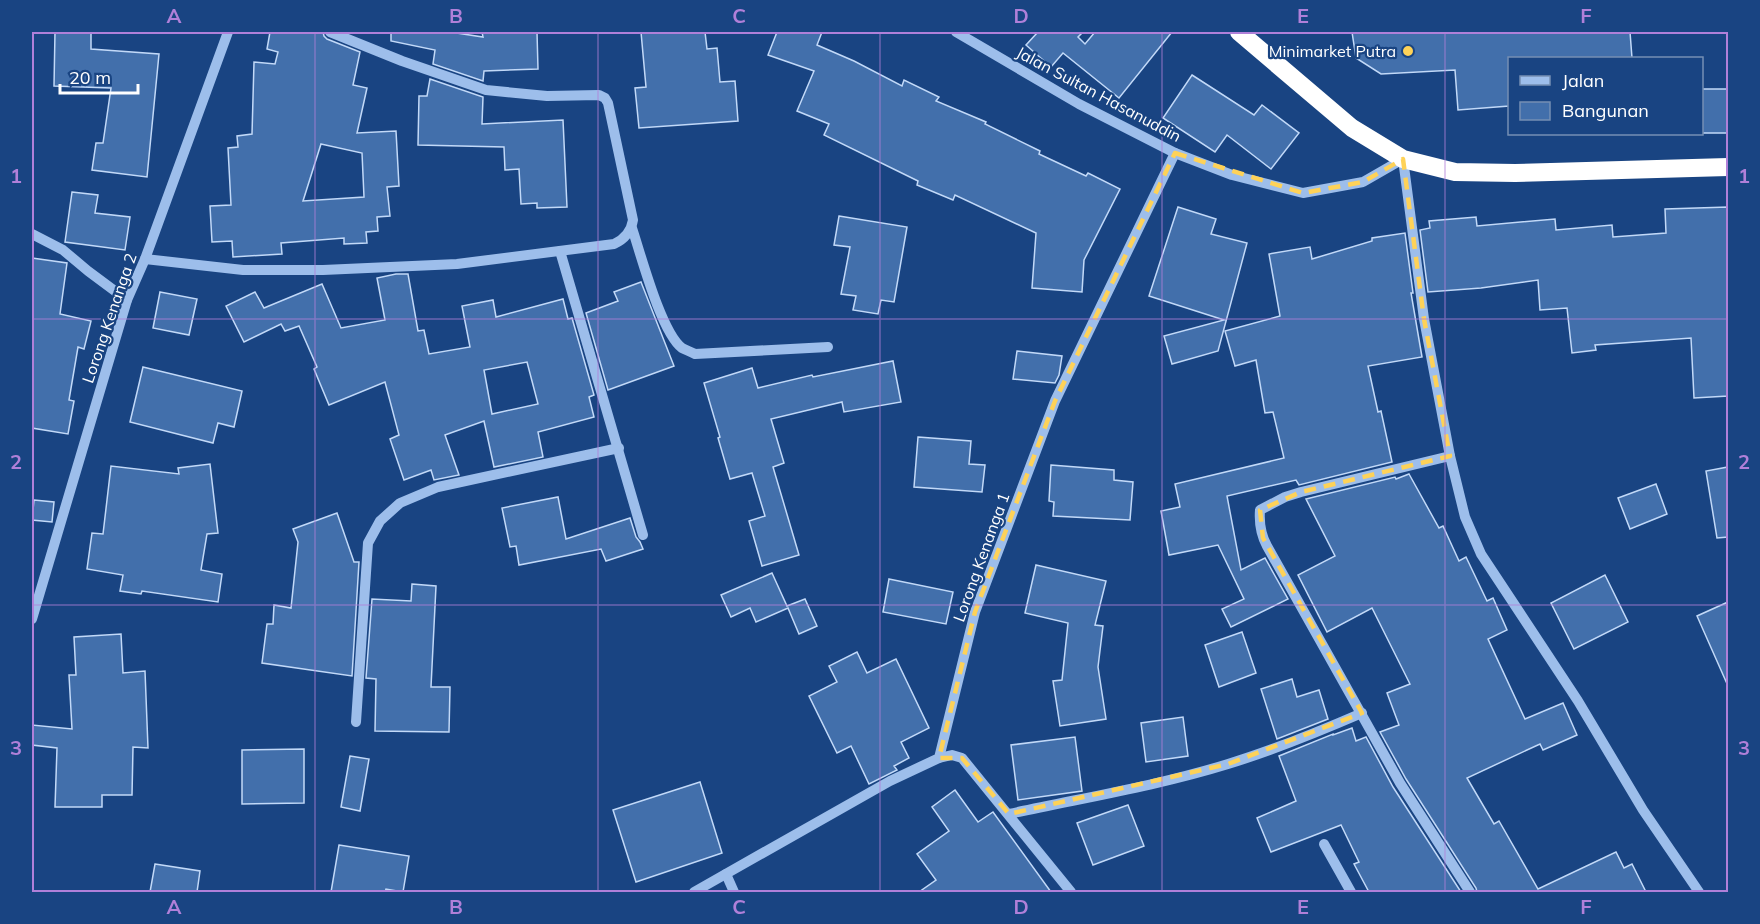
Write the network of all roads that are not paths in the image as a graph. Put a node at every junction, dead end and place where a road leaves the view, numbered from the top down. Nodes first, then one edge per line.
1 (228, 32) edge
2 (330, 32) edge
3 (956, 32) edge
4 (1239, 32) edge
5 (1175, 153) junction
6 (1403, 159) junction
7 (1728, 167) edge
8 (632, 228) junction
9 (32, 234) edge
10 (560, 251) junction
11 (145, 259) junction
12 (127, 300) junction
13 (828, 347) dead end
14 (619, 448) junction
15 (1450, 456) junction
16 (643, 535) dead end
17 (32, 619) edge
18 (1362, 713) junction
19 (356, 722) dead end
20 (939, 758) junction
21 (1009, 814) junction
22 (1324, 844) dead end
23 (726, 874) junction
24 (694, 892) edge
25 (734, 892) edge
26 (1071, 892) edge
27 (1351, 892) edge
28 (1470, 892) edge
29 (1699, 892) edge

1 - 11 street, Lorong Kenanga 2
2 - 8 street
3 - 5 street, Jalan Sultan Hasanuddin
4 - 6 highway
5 - 6 street, Jalan Sultan Hasanuddin
5 - 20 street, Lorong Kenanga 1
6 - 7 highway
6 - 15 street
8 - 10 street
8 - 13 street
9 - 12 street
10 - 11 street
10 - 14 street
11 - 12 street, Lorong Kenanga 2
12 - 17 street, Lorong Kenanga 2
14 - 16 street
14 - 19 street
15 - 18 street
15 - 29 street
18 - 21 street
18 - 28 street
20 - 21 street
20 - 23 street
21 - 26 street
22 - 27 street
23 - 24 street
23 - 25 street

